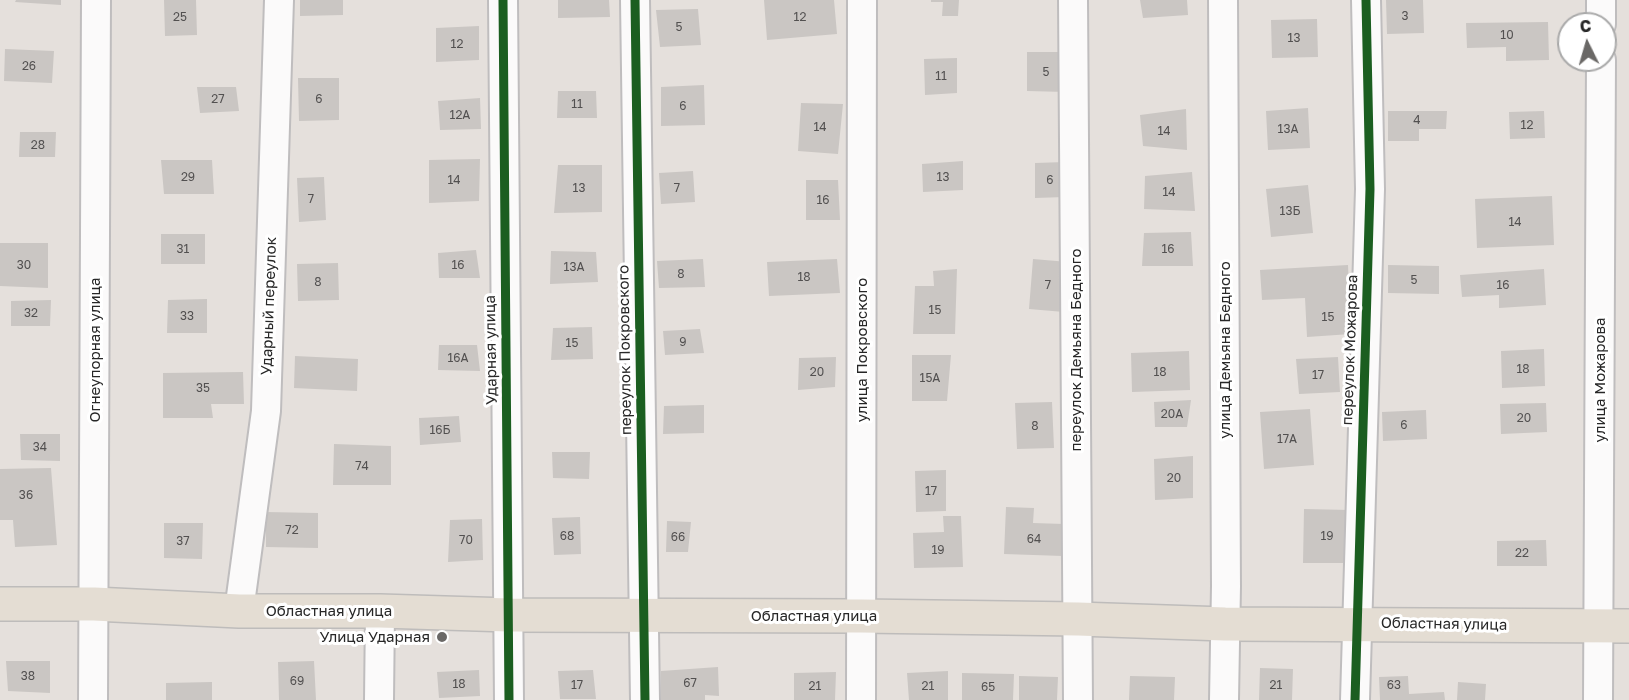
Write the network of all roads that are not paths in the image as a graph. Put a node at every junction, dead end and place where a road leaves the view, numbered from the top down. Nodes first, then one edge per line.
1 (96, 0) edge
2 (279, 0) edge
3 (503, 0) edge
4 (635, 0) edge
5 (862, 0) edge
6 (1073, 0) edge
7 (1223, 0) edge
8 (1366, 0) edge
9 (1601, 72) edge
10 (0, 604) edge
11 (94, 604) junction
12 (380, 610) junction
13 (239, 611) junction
14 (509, 615) junction
15 (644, 615) junction
16 (861, 616) junction
17 (1078, 619) junction
18 (1357, 623) junction
19 (1225, 624) junction
20 (1614, 626) edge
21 (93, 700) edge
22 (379, 700) edge
23 (509, 700) edge
24 (645, 700) edge
25 (861, 700) edge
26 (1078, 700) edge
27 (1224, 700) edge
28 (1355, 700) edge
29 (1598, 700) edge

1 - 11 street, Огнеупорная улица
2 - 13 street, Ударный переулок
3 - 14 street, Ударная улица
4 - 15 street, переулок Покровского
5 - 16 street, улица Покровского
6 - 17 street, переулок Демьяна Бедного
7 - 19 street, улица Демьяна Бедного
8 - 18 street, переулок Можарова
9 - 20 street, улица Можарова
10 - 11 main road, Областная улица
11 - 13 main road, Областная улица
11 - 21 street, Огнеупорная улица
12 - 13 main road, Областная улица
12 - 14 main road, Областная улица
12 - 22 street
14 - 15 main road, Областная улица
14 - 23 street, Ударная улица
15 - 16 main road, Областная улица
15 - 24 street, переулок Покровского
16 - 17 main road, Областная улица
16 - 25 street, улица Покровского
17 - 19 main road, Областная улица
17 - 26 street, переулок Демьяна Бедного
18 - 19 main road, Областная улица
18 - 20 main road, Областная улица
18 - 28 street, переулок Можарова
19 - 27 street, улица Демьяна Бедного
20 - 29 street, улица Можарова

